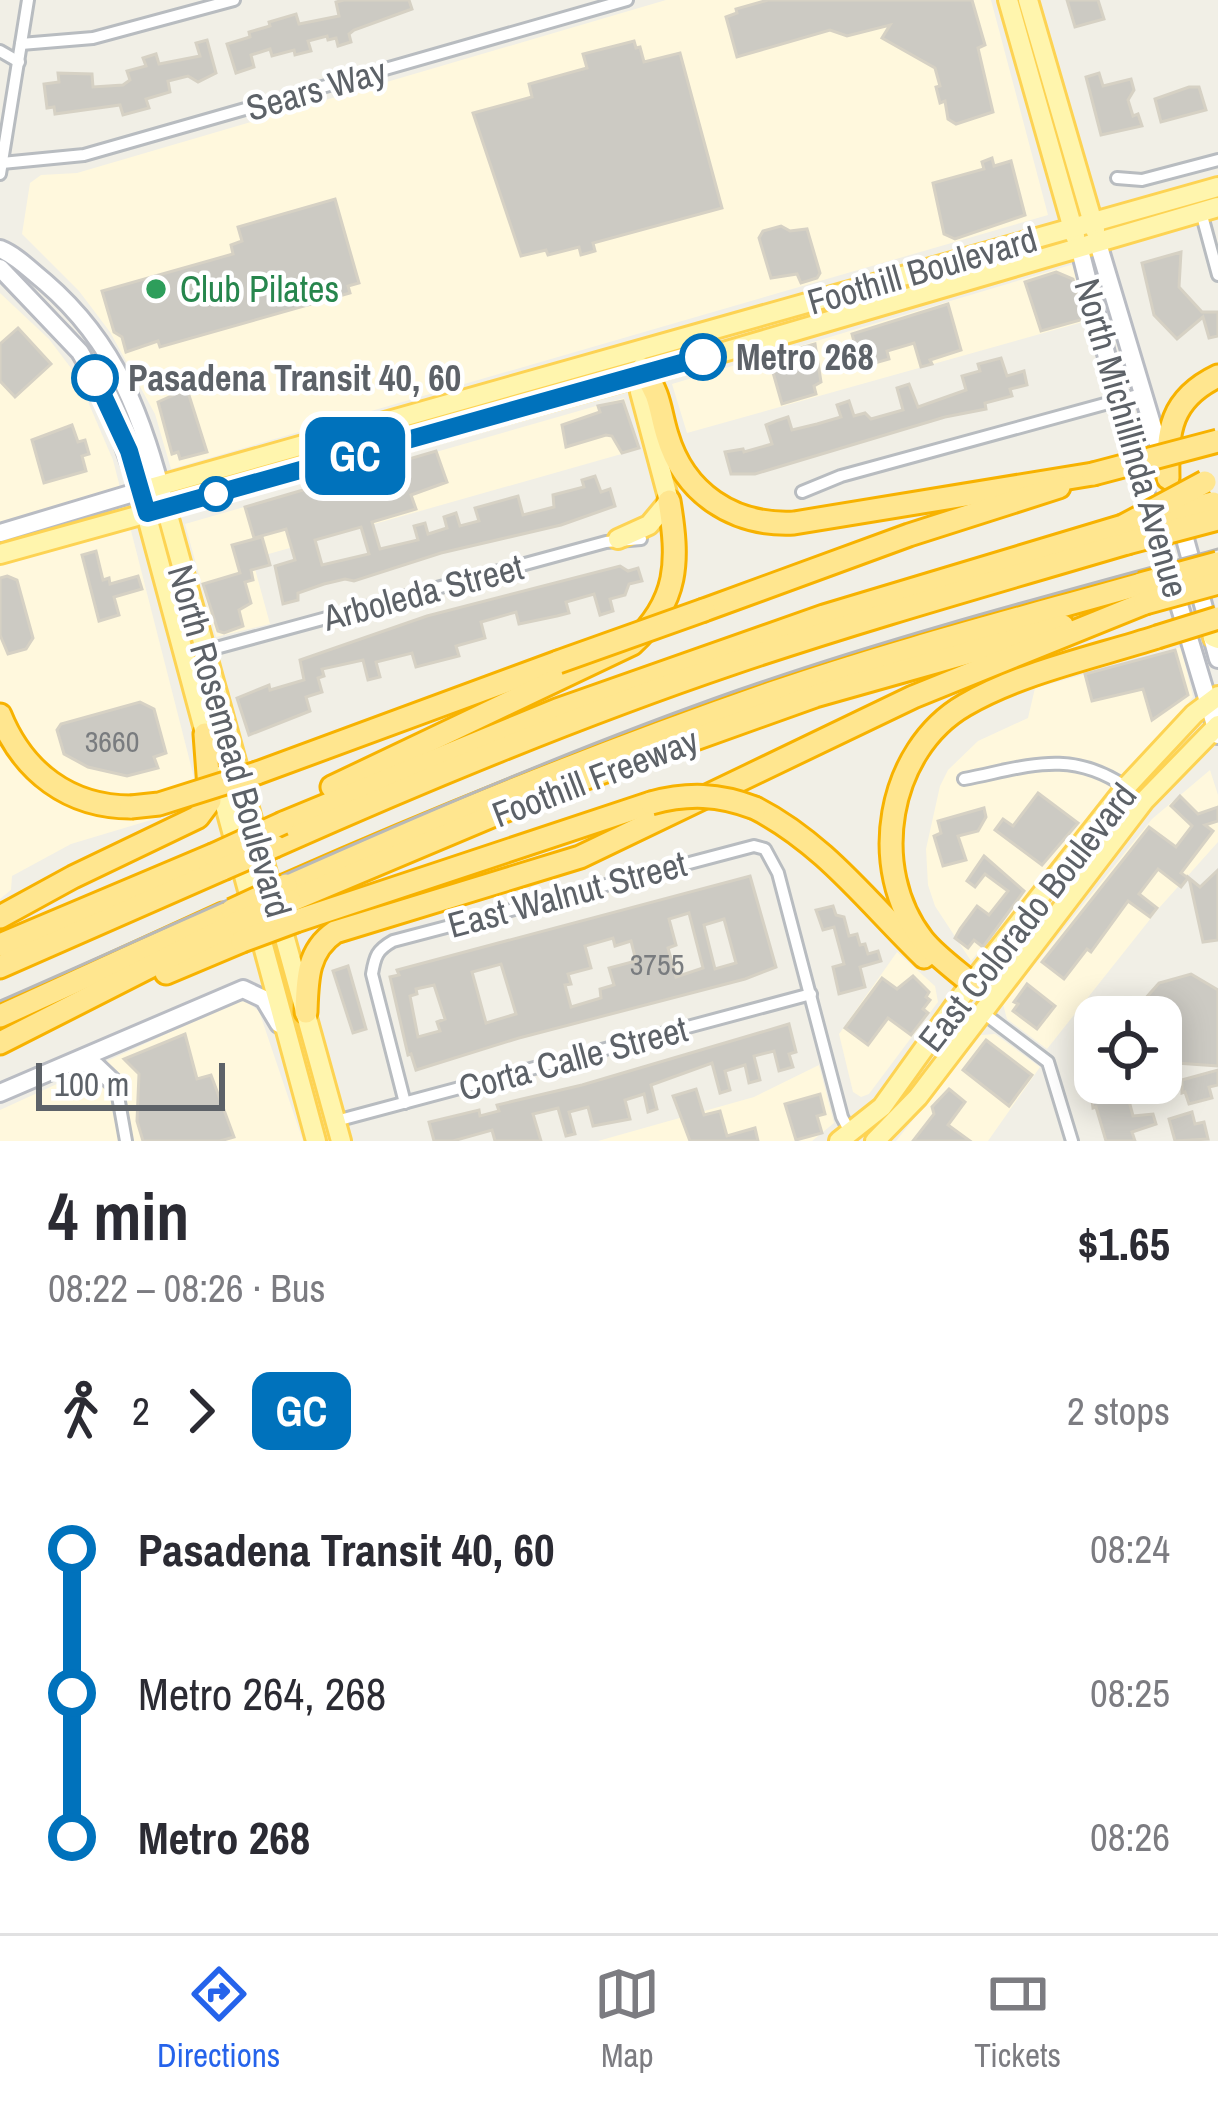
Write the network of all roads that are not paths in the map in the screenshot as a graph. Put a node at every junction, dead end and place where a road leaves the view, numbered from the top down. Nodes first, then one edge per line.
1 (28, 0) edge
2 (234, 0) edge
3 (627, 0) edge
4 (1008, 0) edge
5 (1028, 0) edge
6 (21, 44) junction
7 (0, 51) edge
8 (19, 62) junction
9 (1218, 160) edge
10 (1, 168) edge
11 (1117, 178) dead end
12 (1218, 187) edge
13 (1210, 209) edge
14 (1085, 234) junction
15 (0, 249) edge
16 (0, 268) edge
17 (1218, 275) edge
18 (638, 351) junction
19 (645, 375) junction
20 (1218, 376) edge
21 (1145, 393) junction
22 (1118, 400) junction
23 (408, 415) junction
24 (1218, 441) edge
25 (327, 464) junction
26 (1093, 474) junction
27 (1168, 478) junction
28 (160, 486) junction
29 (140, 491) junction
30 (802, 492) dead end
31 (1214, 497) edge
32 (669, 501) junction
33 (156, 511) junction
34 (0, 533) edge
35 (1125, 535) junction
36 (618, 539) junction
37 (641, 539) dead end
38 (0, 554) edge
39 (1218, 563) edge
40 (1218, 583) edge
41 (1143, 594) junction
42 (1216, 632) edge
43 (205, 651) junction
44 (1218, 658) edge
45 (1213, 700) edge
46 (0, 715) edge
47 (1217, 730) edge
48 (205, 734) junction
49 (964, 779) dead end
50 (1126, 787) junction
51 (283, 823) junction
52 (218, 862) junction
53 (290, 902) junction
54 (0, 917) edge
55 (237, 925) junction
56 (0, 945) edge
57 (0, 967) edge
58 (967, 988) junction
59 (811, 994) junction
60 (306, 1012) junction
61 (982, 1012) junction
62 (0, 1016) edge
63 (5, 1041) edge
64 (74, 1061) junction
65 (295, 1064) junction
66 (116, 1085) joint
67 (0, 1093) edge
68 (405, 1103) junction
69 (338, 1131) edge
70 (848, 1138) edge
71 (126, 1141) edge
72 (316, 1141) edge
73 (875, 1141) edge
74 (1072, 1141) edge

1 - 6 street
2 - 6 street
3 - 10 street, Sears Way
4 - 14 main road, North Michillinda Avenue
5 - 14 main road, North Michillinda Avenue
6 - 8 street
7 - 8 street
8 - 10 street
9 - 11 street
12 - 14 main road, Foothill Boulevard
13 - 14 main road, Foothill Boulevard
13 - 17 street
14 - 18 main road, Foothill Boulevard
14 - 19 main road, Foothill Boulevard
14 - 21 main road, North Michillinda Avenue
14 - 22 main road, North Michillinda Avenue
15 - 28 main road, North Rosemead Boulevard
16 - 29 main road, North Rosemead Boulevard
18 - 19 main road
18 - 23 main road, Foothill Boulevard
19 - 25 main road, Foothill Boulevard
19 - 26 highway
19 - 32 main road
20 - 27 highway
21 - 22 street
21 - 27 main road, North Michillinda Avenue
22 - 30 street
22 - 45 main road, North Michillinda Avenue
23 - 25 main road
23 - 28 main road, Foothill Boulevard
24 - 26 highway, bridge
25 - 33 main road, Foothill Boulevard
26 - 46 highway, bridge
27 - 42 main road, North Michillinda Avenue
28 - 29 main road, Foothill Boulevard
28 - 33 main road, North Rosemead Boulevard
29 - 33 main road, North Rosemead Boulevard
29 - 34 main road
31 - 35 highway, bridge
31 - 35 highway, bridge
32 - 36 main road
32 - 51 highway
33 - 38 main road, Foothill Boulevard
33 - 43 main road, North Rosemead Boulevard
33 - 48 main road, North Rosemead Boulevard
35 - 51 highway, Foothill Freeway
35 - 52 highway, bridge
36 - 37 street, Arboleda Street
36 - 43 street, Arboleda Street
39 - 41 highway, bridge
40 - 41 highway, Foothill Freeway, bridge
41 - 53 highway, Foothill Freeway
41 - 60 highway
42 - 44 main road, North Michillinda Avenue
42 - 58 highway, bridge
43 - 60 main road, North Rosemead Boulevard
45 - 47 main road, North Michillinda Avenue
45 - 50 main road, East Colorado Boulevard
47 - 61 main road, East Colorado Boulevard
48 - 54 highway
48 - 65 main road, North Rosemead Boulevard
49 - 50 street
50 - 58 main road, East Colorado Boulevard
51 - 52 highway, Foothill Freeway, bridge
52 - 56 highway, Foothill Freeway
52 - 57 highway
53 - 55 highway, Foothill Freeway, bridge
53 - 58 highway, bridge
55 - 62 highway
55 - 63 highway, Foothill Freeway
58 - 61 main road
58 - 70 main road, East Colorado Boulevard
59 - 68 street, Corta Calle Street
59 - 68 street, East Walnut Street
59 - 70 street
60 - 69 main road, North Rosemead Boulevard
61 - 73 main road, East Colorado Boulevard
61 - 74 street
64 - 65 main road
64 - 66 main road
64 - 67 main road
65 - 72 main road, North Rosemead Boulevard
66 - 71 street
68 - 69 street, Corta Calle Street

